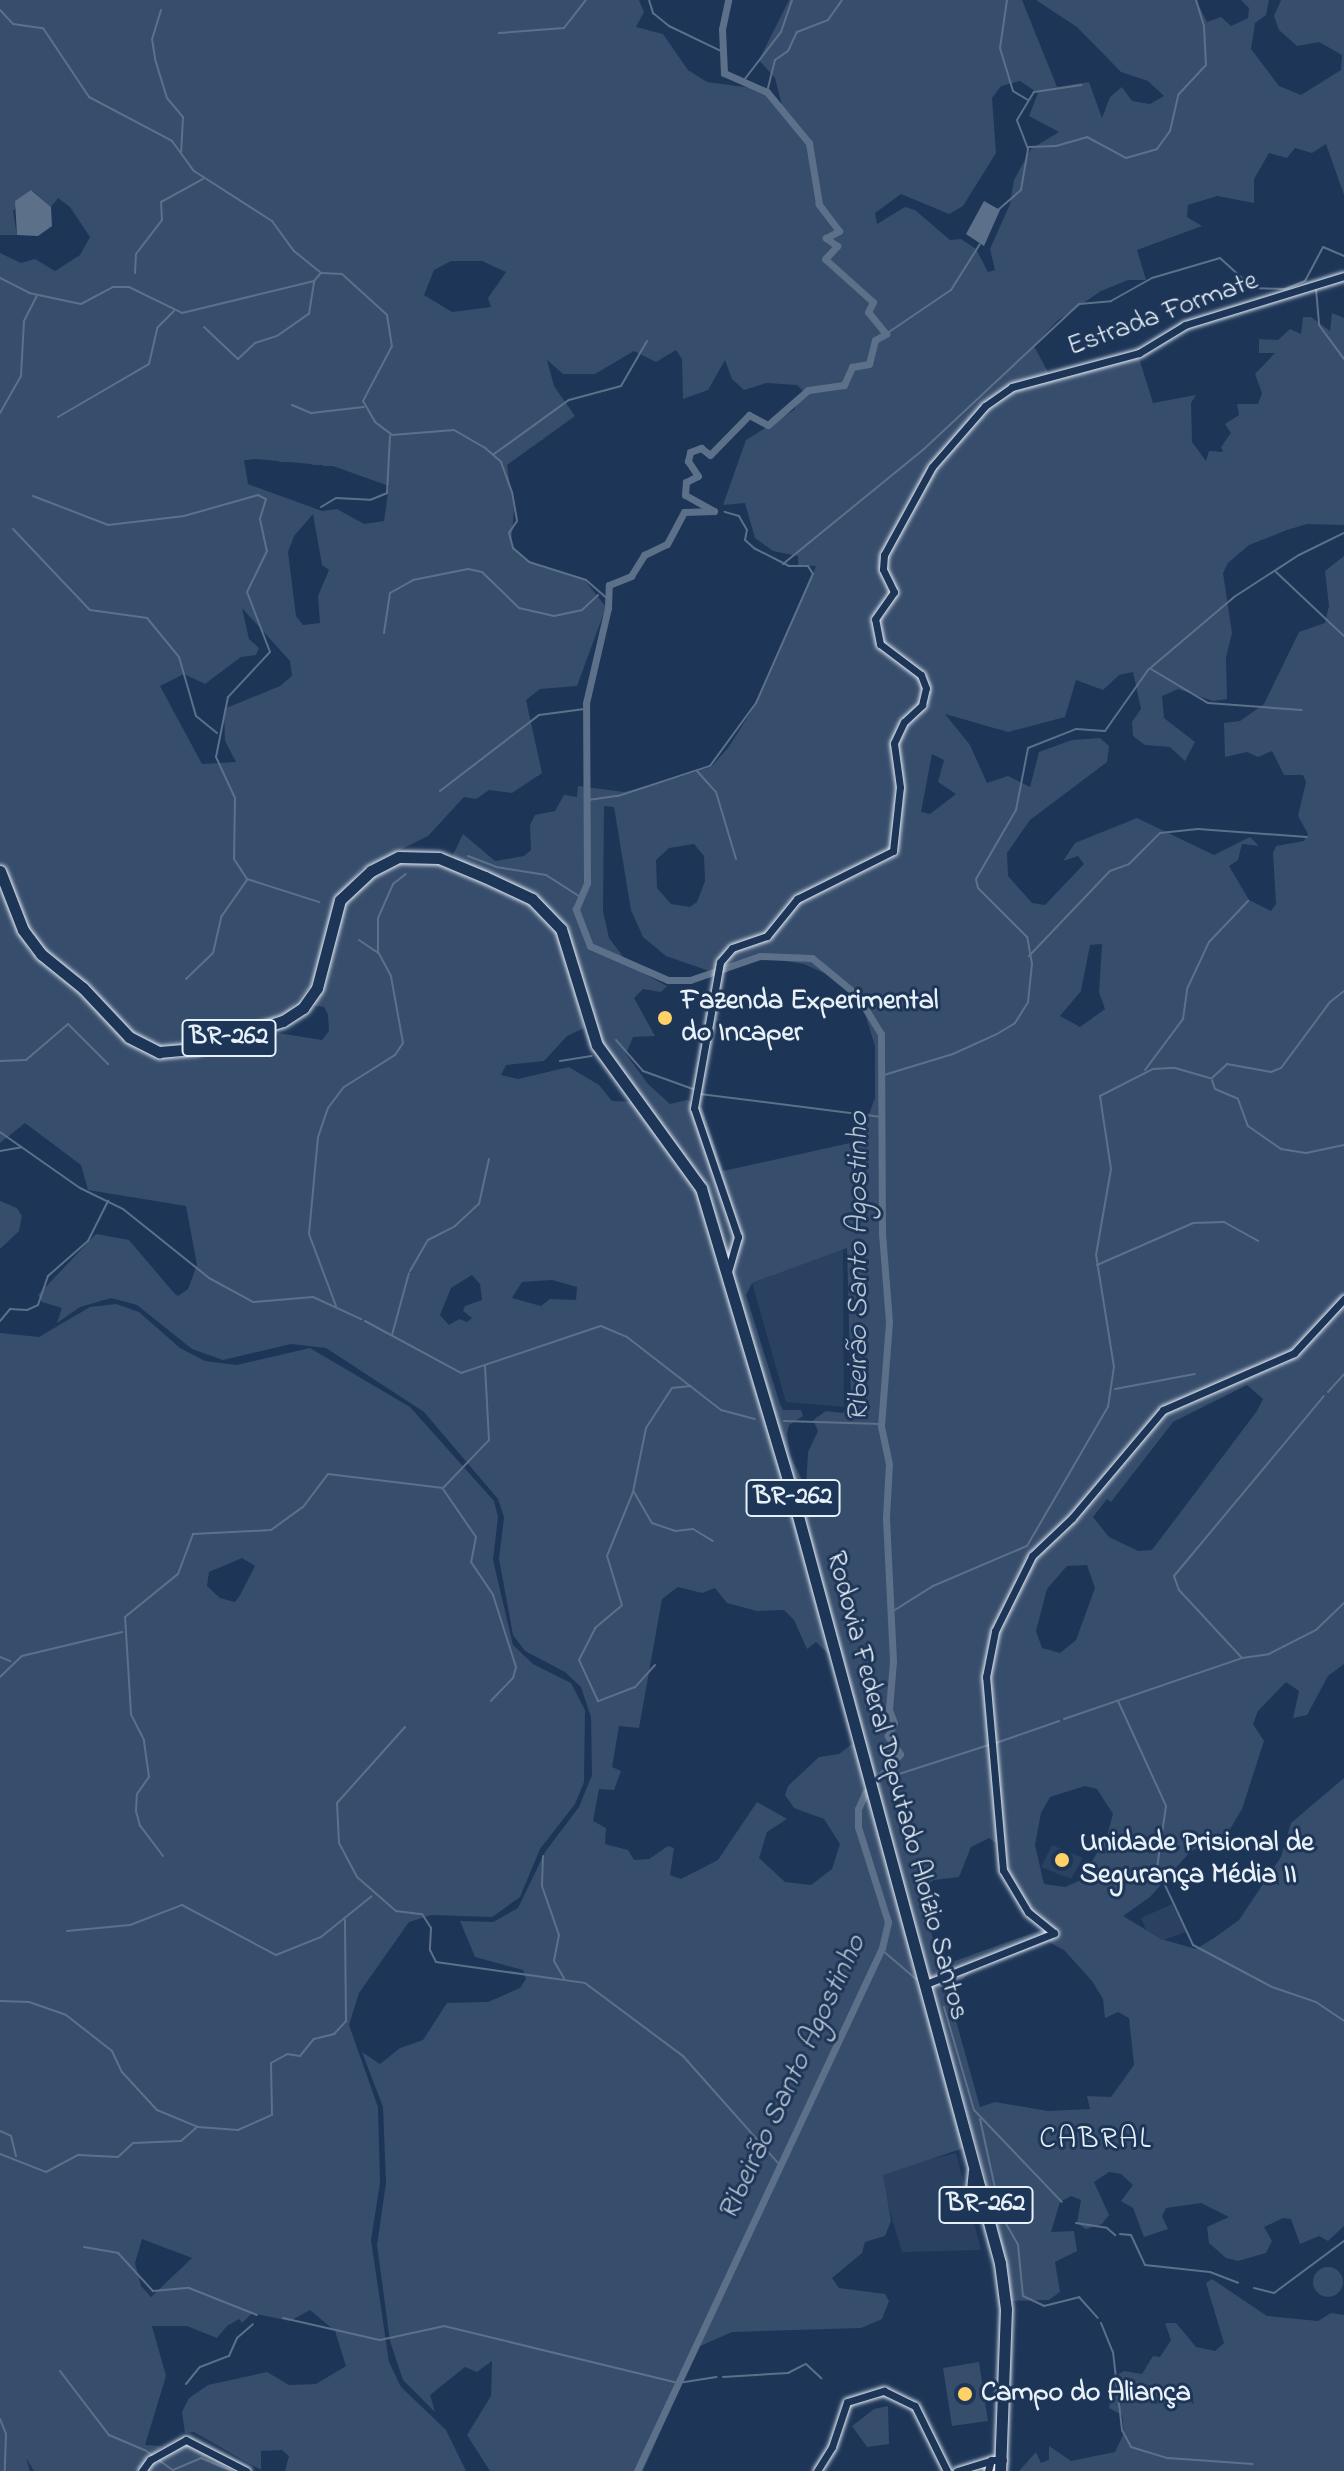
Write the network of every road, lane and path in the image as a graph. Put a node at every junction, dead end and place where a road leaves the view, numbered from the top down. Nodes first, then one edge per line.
1 (1344, 276) edge
2 (0, 871) edge
3 (727, 1275) junction
4 (1344, 1299) edge
5 (926, 1984) junction
6 (974, 2158) junction
7 (991, 2225) junction
8 (940, 2457) junction
9 (971, 2465) junction
10 (997, 2465) edge
11 (142, 2471) edge
12 (246, 2471) edge
13 (817, 2471) edge
14 (947, 2471) edge
15 (958, 2471) edge
16 (981, 2471) edge

1 - 3 main road, Estrada Formate
2 - 3 highway, Rodovia Federal Deputado Aloízio Santos / BR-262
3 - 5 highway, Rodovia Federal Deputado Aloízio Santos / BR-262
4 - 5 main road
5 - 6 highway, Rodovia Federal Deputado Aloízio Santos / BR-262
6 - 7 highway, Rodovia Federal Deputado Aloízio Santos / BR-262
6 - 7 highway
7 - 10 highway, Rodovia Federal Deputado Aloízio Santos / BR-262
8 - 13 main road
8 - 14 main road
8 - 15 main road
9 - 10 main road
9 - 15 main road
9 - 16 main road
11 - 12 main road

